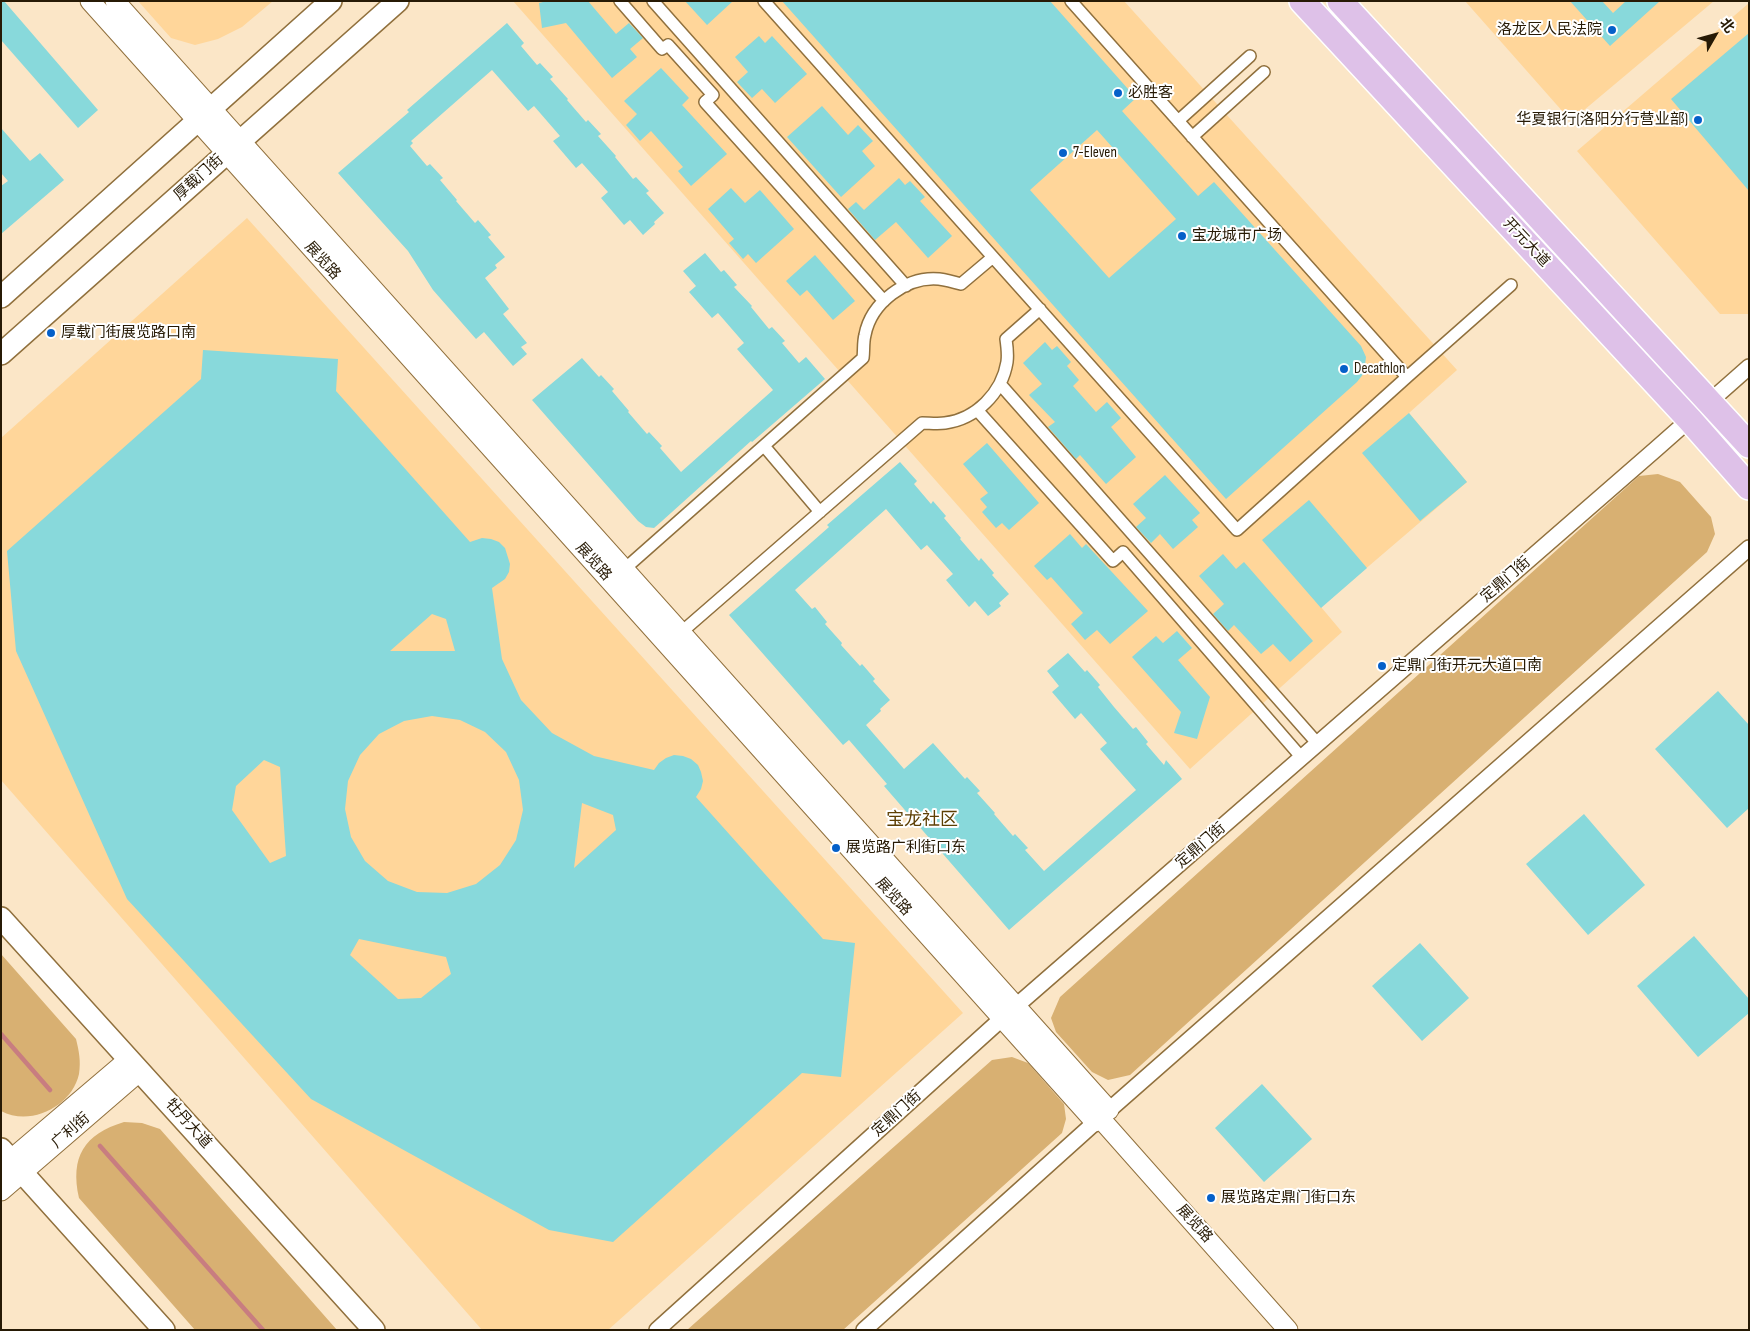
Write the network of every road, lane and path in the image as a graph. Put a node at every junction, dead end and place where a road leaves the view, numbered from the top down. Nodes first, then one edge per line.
1 (90, 1) edge
2 (116, 1) edge
3 (331, 1) edge
4 (398, 1) edge
5 (620, 1) edge
6 (653, 1) edge
7 (764, 1) edge
8 (1071, 1) edge
9 (1341, 2) edge
10 (1310, 7) edge
11 (1250, 56) dead end
12 (1264, 72) dead end
13 (204, 115) junction
14 (1178, 121) junction
15 (1192, 137) junction
16 (233, 148) junction
17 (993, 257) junction
18 (1511, 285) dead end
19 (906, 286) junction
20 (1, 297) edge
21 (884, 302) junction
22 (1040, 310) junction
23 (1, 354) edge
24 (1749, 367) edge
25 (1407, 377) junction
26 (1000, 384) junction
27 (1710, 402) junction
28 (977, 410) junction
29 (1690, 420) junction
30 (1749, 445) edge
31 (764, 446) junction
32 (1749, 487) edge
33 (820, 512) junction
34 (1749, 548) edge
35 (617, 575) junction
36 (681, 632) junction
37 (667, 645) junction
38 (1318, 744) junction
39 (1302, 758) junction
40 (1, 918) edge
41 (1016, 1006) junction
42 (1002, 1019) junction
43 (134, 1065) junction
44 (1102, 1117) junction
45 (9, 1162) edge
46 (1, 1191) edge
47 (164, 1330) edge
48 (374, 1330) edge
49 (657, 1330) edge
50 (864, 1330) edge
51 (1288, 1330) edge

1 - 13 street, 展览路
2 - 13 street, 展览路
3 - 13 main road
4 - 16 main road, 厚载门街
5 - 21 street
6 - 19 street
7 - 17 street
8 - 14 street
9 - 10 street
9 - 27 main road, 开元大道
10 - 29 main road, 开元大道
11 - 14 street
12 - 15 street
13 - 16 street, 展览路
13 - 20 main road
14 - 15 street
15 - 25 street
16 - 23 main road, 厚载门街
16 - 35 street, 展览路
17 - 19 street
17 - 22 street
18 - 25 street
19 - 21 street
21 - 31 street
22 - 25 street
22 - 26 street
24 - 27 street, 定鼎门街
26 - 28 street
26 - 38 street
27 - 29 street, 定鼎门街
27 - 30 main road, 开元大道
28 - 33 street
28 - 39 street
29 - 32 main road, 开元大道
29 - 38 street, 定鼎门街
31 - 33 street
31 - 35 street
33 - 36 street
34 - 44 street
35 - 36 street, 展览路
35 - 37 street, 展览路
36 - 37 street
36 - 41 street, 展览路
37 - 42 street, 展览路
38 - 39 street, 定鼎门街
39 - 41 street, 定鼎门街
40 - 43 main road, 牡丹大道
41 - 42 street, 定鼎门街
41 - 44 street, 展览路
42 - 44 street, 展览路
42 - 49 street, 定鼎门街
43 - 45 street, 广利街
43 - 48 main road, 牡丹大道
44 - 50 street
44 - 51 street, 展览路
45 - 46 street, 广利街
45 - 47 main road

